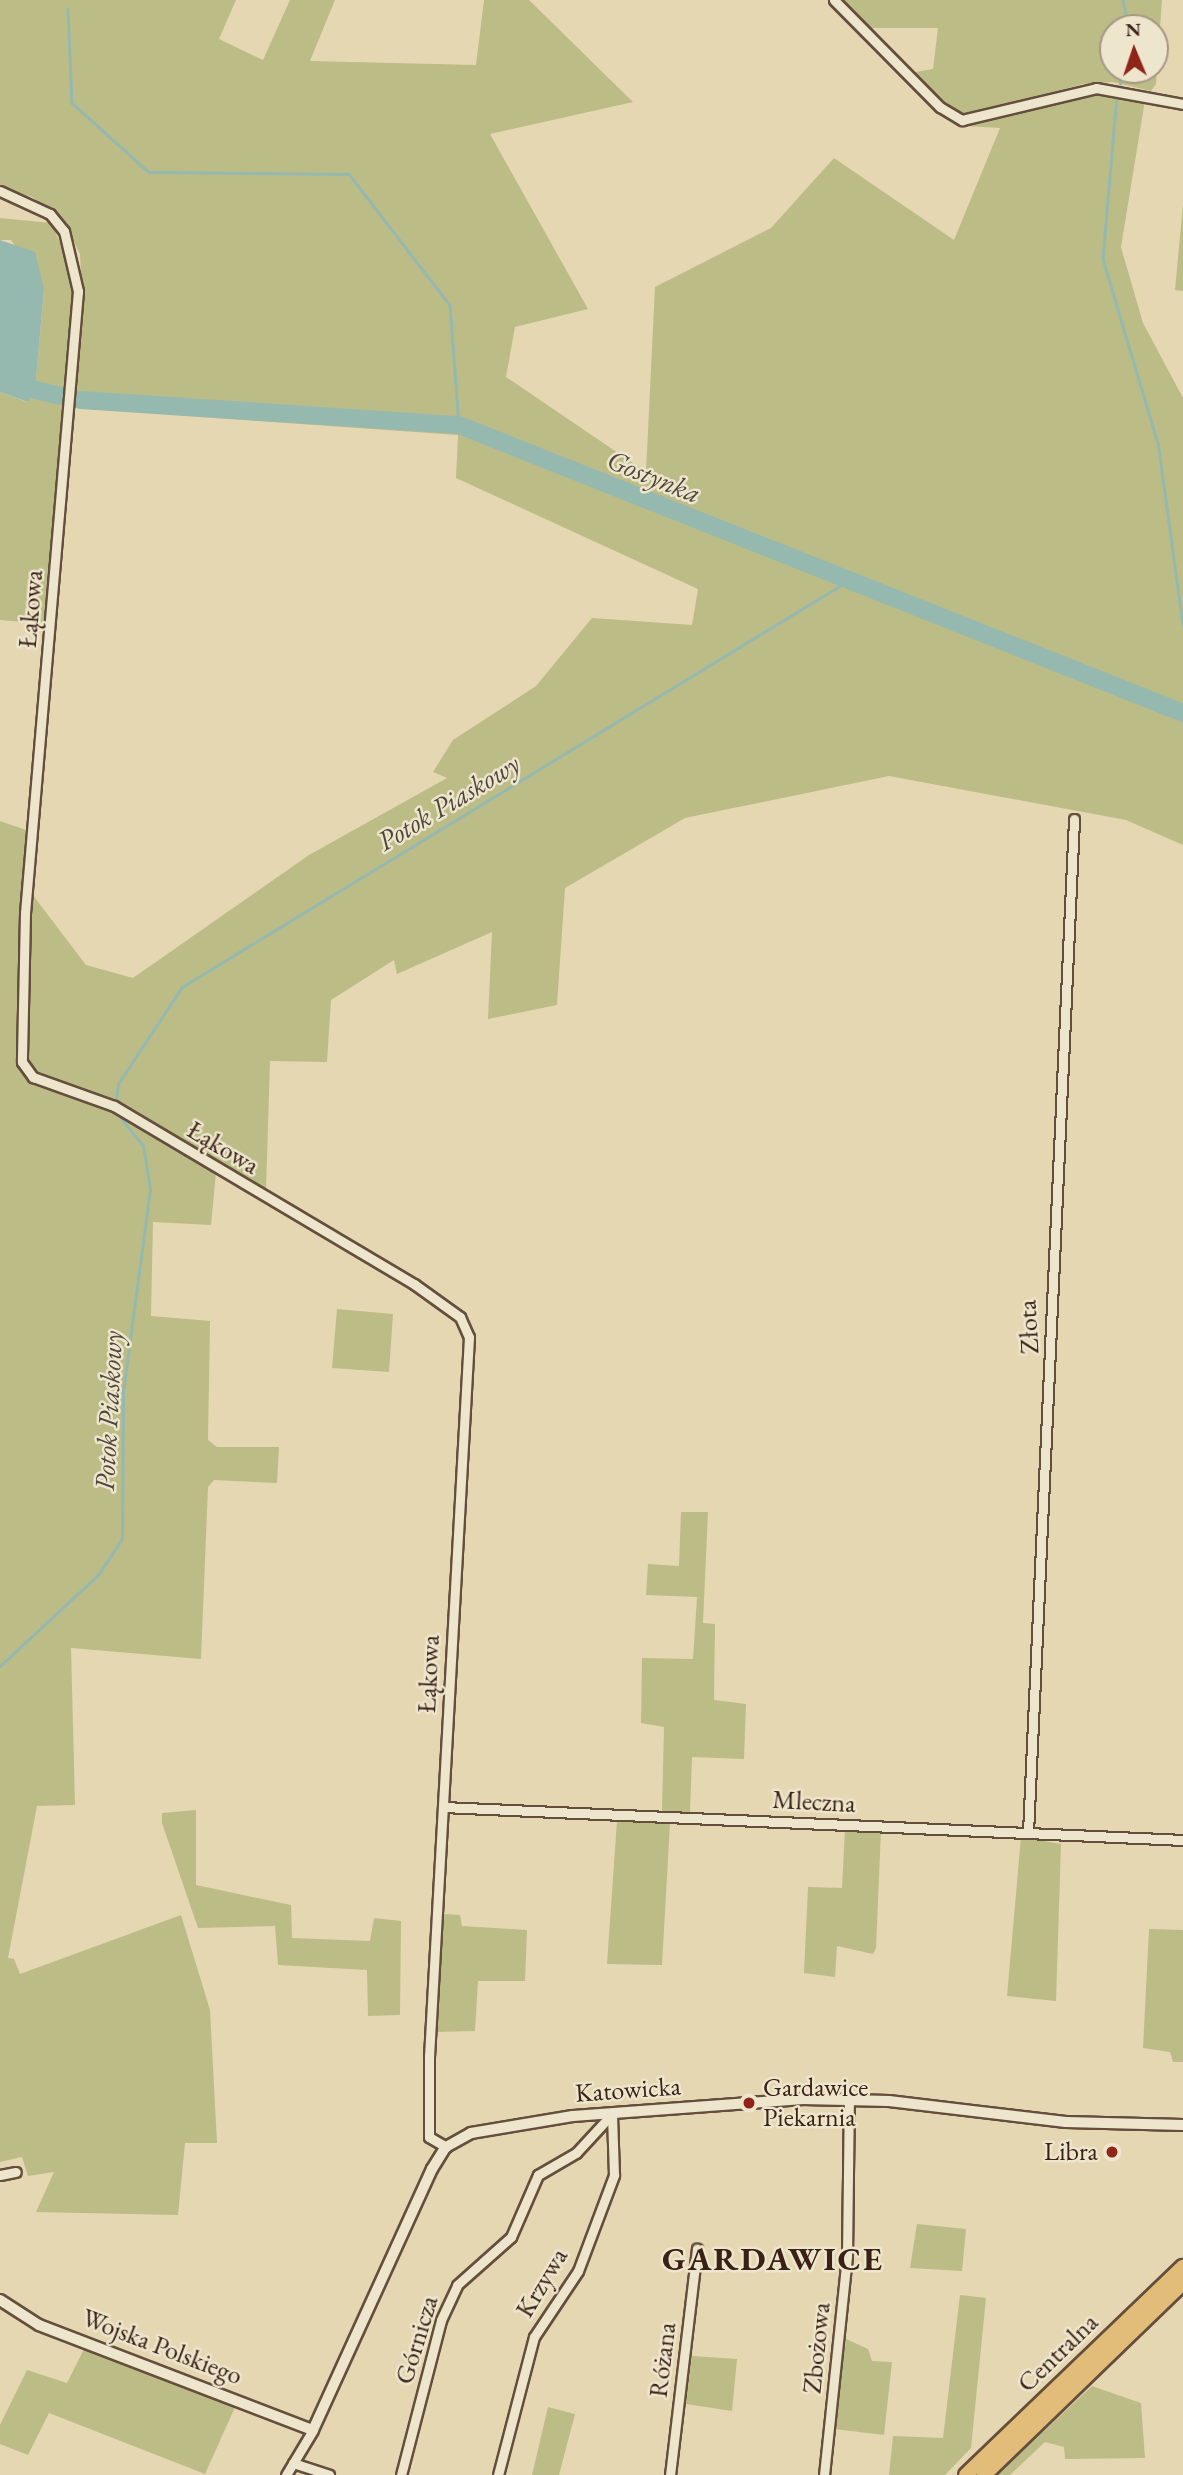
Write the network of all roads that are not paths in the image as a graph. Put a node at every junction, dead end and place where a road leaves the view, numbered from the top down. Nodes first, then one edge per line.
1 (834, 0) edge
2 (1183, 104) edge
3 (0, 191) edge
4 (1074, 820) dead end
5 (443, 1807) junction
6 (1028, 1833) junction
7 (1183, 1840) edge
8 (849, 2099) junction
9 (612, 2114) junction
10 (1183, 2125) edge
11 (446, 2147) junction
12 (16, 2172) dead end
13 (0, 2175) edge
14 (697, 2249) dead end
15 (1183, 2267) edge
16 (1183, 2283) edge
17 (0, 2300) edge
18 (313, 2430) junction
19 (293, 2463) junction
20 (286, 2475) edge
21 (329, 2475) edge
22 (401, 2475) edge
23 (498, 2475) edge
24 (670, 2475) edge
25 (824, 2475) edge
26 (966, 2475) edge
27 (984, 2475) edge

1 - 2 street
3 - 5 street, Łąkowa
4 - 6 street, Złota
5 - 6 street, Mleczna
5 - 11 street, Łąkowa
6 - 7 street, Mleczna
8 - 9 street, Katowicka
8 - 10 street, Katowicka
8 - 25 street, Zbożowa
9 - 11 street, Katowicka
9 - 22 street, Górnicza
9 - 23 street, Krzywa
11 - 18 street
12 - 13 street
14 - 24 street, Różana
15 - 26 main road, Centralna
16 - 27 main road, Centralna
17 - 18 street, Wojska Polskiego
18 - 19 street
19 - 20 street
19 - 21 street

